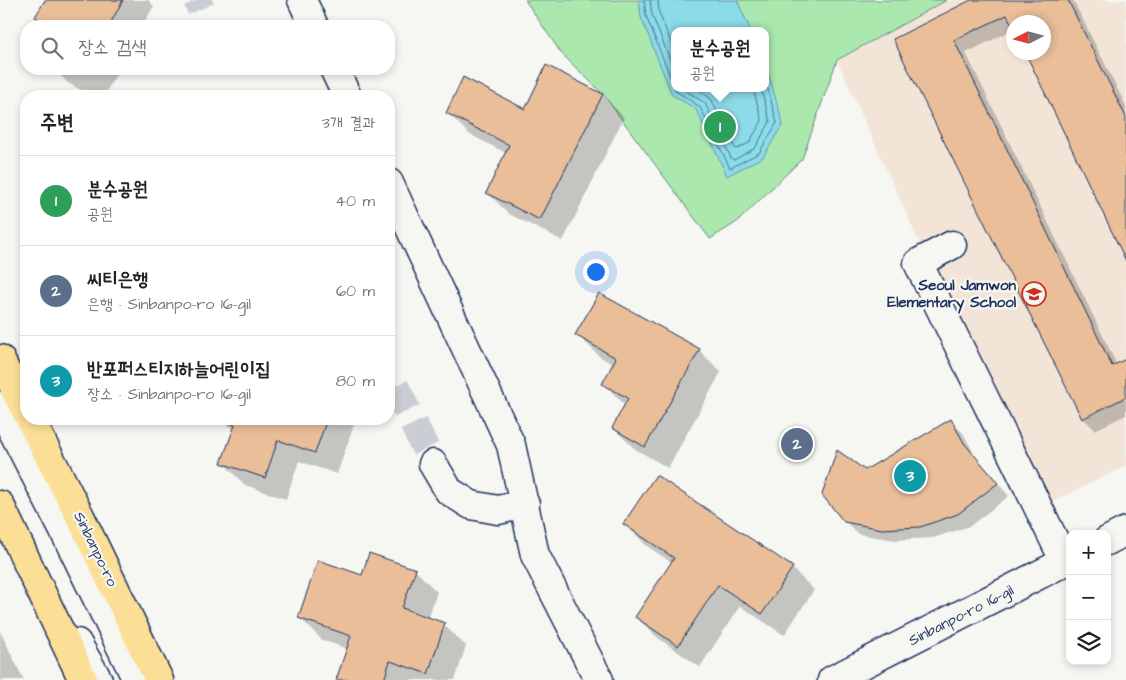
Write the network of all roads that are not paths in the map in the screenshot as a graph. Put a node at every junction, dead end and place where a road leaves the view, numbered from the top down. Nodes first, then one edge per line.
1 (302, 0) edge
2 (311, 20) edge
3 (337, 75) edge
4 (345, 90) edge
5 (395, 197) edge
6 (952, 245) dead end
7 (0, 359) edge
8 (20, 398) edge
9 (0, 406) edge
10 (33, 425) edge
11 (433, 464) tunnel mouth
12 (525, 504) junction
13 (3, 510) edge
14 (1126, 531) edge
15 (1111, 539) edge
16 (1066, 558) edge
17 (1066, 561) edge
18 (877, 670) edge
19 (83, 680) edge
20 (98, 680) edge
21 (137, 680) edge
22 (159, 680) edge
23 (599, 680) edge
24 (832, 680) edge

1 - 2 street
3 - 4 street
5 - 12 street
6 - 16 street
7 - 8 main road
9 - 21 street
10 - 22 main road, Sinbanpo-ro
11 - 12 street
12 - 23 street
13 - 19 main road
13 - 20 street
14 - 15 street
17 - 18 street, Sinbanpo-ro 16-gil
18 - 24 street, Sinbanpo-ro 16-gil

